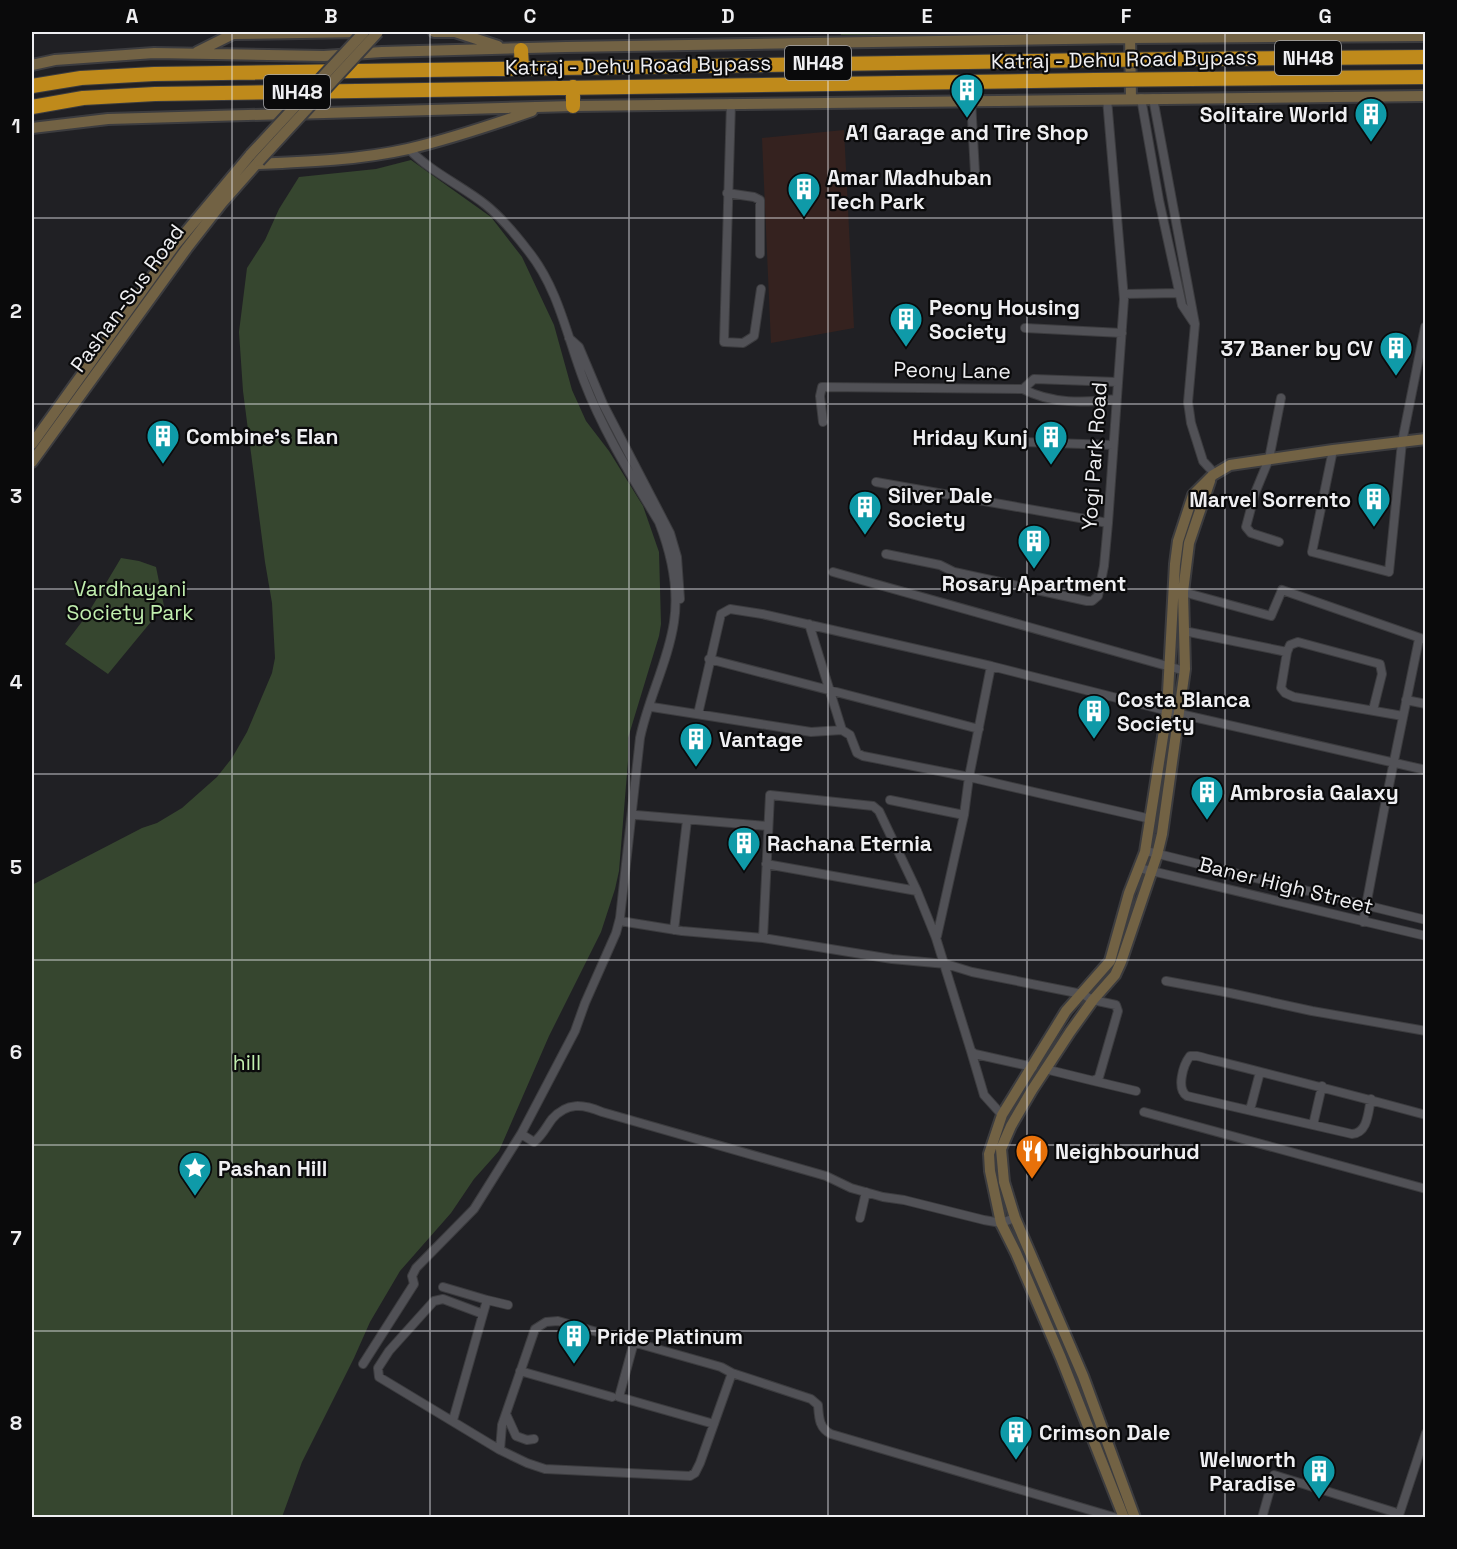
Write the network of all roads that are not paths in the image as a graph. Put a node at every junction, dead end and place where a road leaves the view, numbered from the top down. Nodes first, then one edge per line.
1 (351, 32) edge
2 (364, 32) edge
3 (378, 32) edge
4 (434, 32) edge
5 (1280, 34) edge
6 (1130, 35) edge
7 (1425, 36) edge
8 (507, 49) junction
9 (521, 50) junction
10 (194, 54) junction
11 (1425, 57) edge
12 (32, 65) edge
13 (522, 68) junction
14 (1425, 77) edge
15 (32, 86) edge
16 (573, 87) junction
17 (1425, 96) edge
18 (1153, 98) junction
19 (1107, 99) junction
20 (1136, 99) junction
21 (971, 100) junction
22 (731, 103) junction
23 (573, 105) junction
24 (32, 107) edge
25 (541, 107) junction
26 (32, 128) edge
27 (408, 148) junction
28 (256, 160) junction
29 (975, 173) dead end
30 (727, 194) junction
31 (760, 254) dead end
32 (761, 289) dead end
33 (1179, 293) junction
34 (1124, 294) junction
35 (1195, 324) junction
36 (1425, 327) edge
37 (1025, 328) dead end
38 (1122, 333) junction
39 (568, 337) junction
40 (1117, 382) junction
41 (1023, 389) junction
42 (1281, 398) dead end
43 (1116, 399) junction
44 (823, 423) dead end
45 (1425, 439) edge
46 (995, 441) dead end
47 (1402, 442) junction
48 (32, 444) edge
49 (1113, 445) junction
50 (1333, 450) junction
51 (1269, 459) junction
52 (32, 462) edge
53 (1213, 476) junction
54 (876, 482) dead end
55 (1108, 523) junction
56 (1279, 542) dead end
57 (886, 554) dead end
58 (833, 572) dead end
59 (1184, 592) junction
60 (809, 624) junction
61 (1184, 631) junction
62 (1422, 640) edge
63 (1287, 652) junction
64 (709, 659) junction
65 (991, 666) junction
66 (1170, 667) junction
67 (1185, 671) junction
68 (829, 689) junction
69 (1406, 700) junction
70 (1425, 704) edge
71 (652, 707) junction
72 (1373, 710) junction
73 (1167, 711) junction
74 (698, 714) junction
75 (1180, 714) junction
76 (1403, 716) junction
77 (979, 729) junction
78 (842, 730) junction
79 (1394, 763) junction
80 (1425, 770) edge
81 (969, 777) junction
82 (890, 800) dead end
83 (636, 815) junction
84 (964, 815) junction
85 (687, 819) junction
86 (1151, 819) junction
87 (767, 826) junction
88 (1146, 851) junction
89 (1157, 855) junction
90 (766, 864) junction
91 (1139, 868) junction
92 (1152, 871) junction
93 (917, 891) junction
94 (1367, 907) junction
95 (620, 920) junction
96 (1425, 920) edge
97 (1363, 922) junction
98 (674, 930) junction
99 (1129, 936) junction
100 (1425, 936) edge
101 (763, 938) junction
102 (936, 938) junction
103 (1117, 939) junction
104 (946, 964) junction
105 (1166, 981) dead end
106 (1082, 994) junction
107 (1093, 1000) junction
108 (1425, 1031) edge
109 (971, 1051) junction
110 (1033, 1067) junction
111 (1045, 1069) junction
112 (1260, 1072) junction
113 (1095, 1081) junction
114 (1322, 1086) junction
115 (1136, 1091) dead end
116 (1371, 1099) junction
117 (1250, 1110) junction
118 (1144, 1112) dead end
119 (1425, 1114) edge
120 (1002, 1115) junction
121 (1313, 1125) junction
122 (521, 1134) junction
123 (1425, 1189) edge
124 (866, 1192) junction
125 (860, 1218) dead end
126 (1015, 1218) junction
127 (1001, 1223) junction
128 (443, 1287) dead end
129 (487, 1300) junction
130 (508, 1305) dead end
131 (483, 1314) junction
132 (634, 1342) junction
133 (363, 1364) dead end
134 (520, 1371) junction
135 (732, 1374) junction
136 (612, 1397) dead end
137 (506, 1414) junction
138 (453, 1420) junction
139 (714, 1424) junction
140 (1425, 1433) edge
141 (534, 1439) dead end
142 (500, 1450) junction
143 (1117, 1518) edge
144 (1124, 1518) edge
145 (1135, 1518) edge
146 (1262, 1518) edge
147 (1392, 1518) edge
148 (1398, 1518) edge

1 - 2 street
1 - 10 street
2 - 28 street, bridge
3 - 28 street, bridge
4 - 8 street
5 - 6 street
5 - 7 street
6 - 9 street
6 - 20 street
8 - 9 street
8 - 10 street
9 - 13 highway
10 - 12 street
11 - 13 highway, Katraj - Dehu Road Bypass / NH48, bridge
13 - 15 highway, Katraj - Dehu Road Bypass / NH48
14 - 16 highway, Katraj - Dehu Road Bypass / NH48, bridge
16 - 23 highway
16 - 24 highway, Katraj - Dehu Road Bypass / NH48
17 - 18 street
18 - 20 street
18 - 35 street
19 - 20 street
19 - 21 street
19 - 34 street, Yogi Park Road
20 - 33 street
21 - 22 street
21 - 29 street
22 - 23 street
22 - 30 street
23 - 25 street
25 - 26 street
25 - 27 street
27 - 28 street
27 - 39 street
28 - 48 street, Pashan-Sus Road
28 - 52 street, Pashan-Sus Road
30 - 31 street
30 - 32 street
33 - 34 street
33 - 35 street
34 - 38 street, Yogi Park Road
35 - 53 street
36 - 47 street
37 - 38 street
38 - 40 street, Yogi Park Road
39 - 71 street
39 - 95 street
40 - 41 street
40 - 43 street, Yogi Park Road
41 - 43 street, Peony Lane
41 - 44 street, Peony Lane
42 - 51 street
43 - 49 street, Yogi Park Road
45 - 47 street
46 - 49 street
47 - 50 street
47 - 50 street
49 - 55 street, Yogi Park Road
50 - 51 street
51 - 53 street
51 - 56 street
53 - 59 street
53 - 66 street
54 - 55 street
55 - 57 street, Yogi Park Road
58 - 66 street
59 - 61 street
59 - 62 street
60 - 64 street
60 - 65 street
60 - 68 street
61 - 63 street
61 - 67 street
62 - 69 street
63 - 72 street
63 - 72 street
64 - 68 street
64 - 74 street
65 - 73 street
65 - 77 street
66 - 67 street
66 - 73 street
67 - 75 street
68 - 77 street
68 - 78 street
69 - 70 street
69 - 76 street
71 - 74 street
71 - 83 street
72 - 76 street
73 - 75 street
73 - 86 street
74 - 78 street
75 - 79 street
75 - 89 street
76 - 79 street
77 - 81 street
78 - 81 street
79 - 80 street
79 - 94 street
81 - 84 street
81 - 86 street
82 - 84 street
83 - 85 street
83 - 95 street
84 - 102 street
85 - 87 street
85 - 98 street
86 - 88 street
87 - 90 street
87 - 93 street
88 - 89 street, Baner High Street
88 - 91 street
89 - 92 street
89 - 94 street, Baner High Street
90 - 93 street
90 - 101 street
91 - 92 street, Baner High Street
91 - 103 street
92 - 97 street, Baner High Street
92 - 99 street
93 - 102 street
94 - 96 street, Baner High Street
94 - 97 street
95 - 98 street
95 - 122 street
97 - 100 street, Baner High Street
98 - 101 street
99 - 103 street
99 - 107 street
101 - 104 street
102 - 104 street
103 - 106 street
104 - 106 street
104 - 109 street
105 - 108 street
106 - 107 street
106 - 110 street
107 - 111 street
107 - 113 street
109 - 110 street
109 - 120 street
110 - 120 street
111 - 113 street
111 - 126 street
112 - 114 street
112 - 117 street
112 - 117 street
113 - 115 street
114 - 116 street
114 - 121 street
116 - 119 street
116 - 121 street
117 - 121 street
118 - 123 street
120 - 127 street
122 - 124 street
122 - 133 street
124 - 125 street
124 - 127 street
126 - 127 street
126 - 145 street
127 - 144 street
128 - 129 street
129 - 130 street
129 - 131 street
131 - 138 street
131 - 138 street
132 - 134 street
132 - 135 street
132 - 139 street
134 - 136 street
134 - 137 street
135 - 139 street
135 - 143 street
137 - 141 street
137 - 142 street
138 - 142 street
139 - 142 street
140 - 148 street
146 - 147 street

